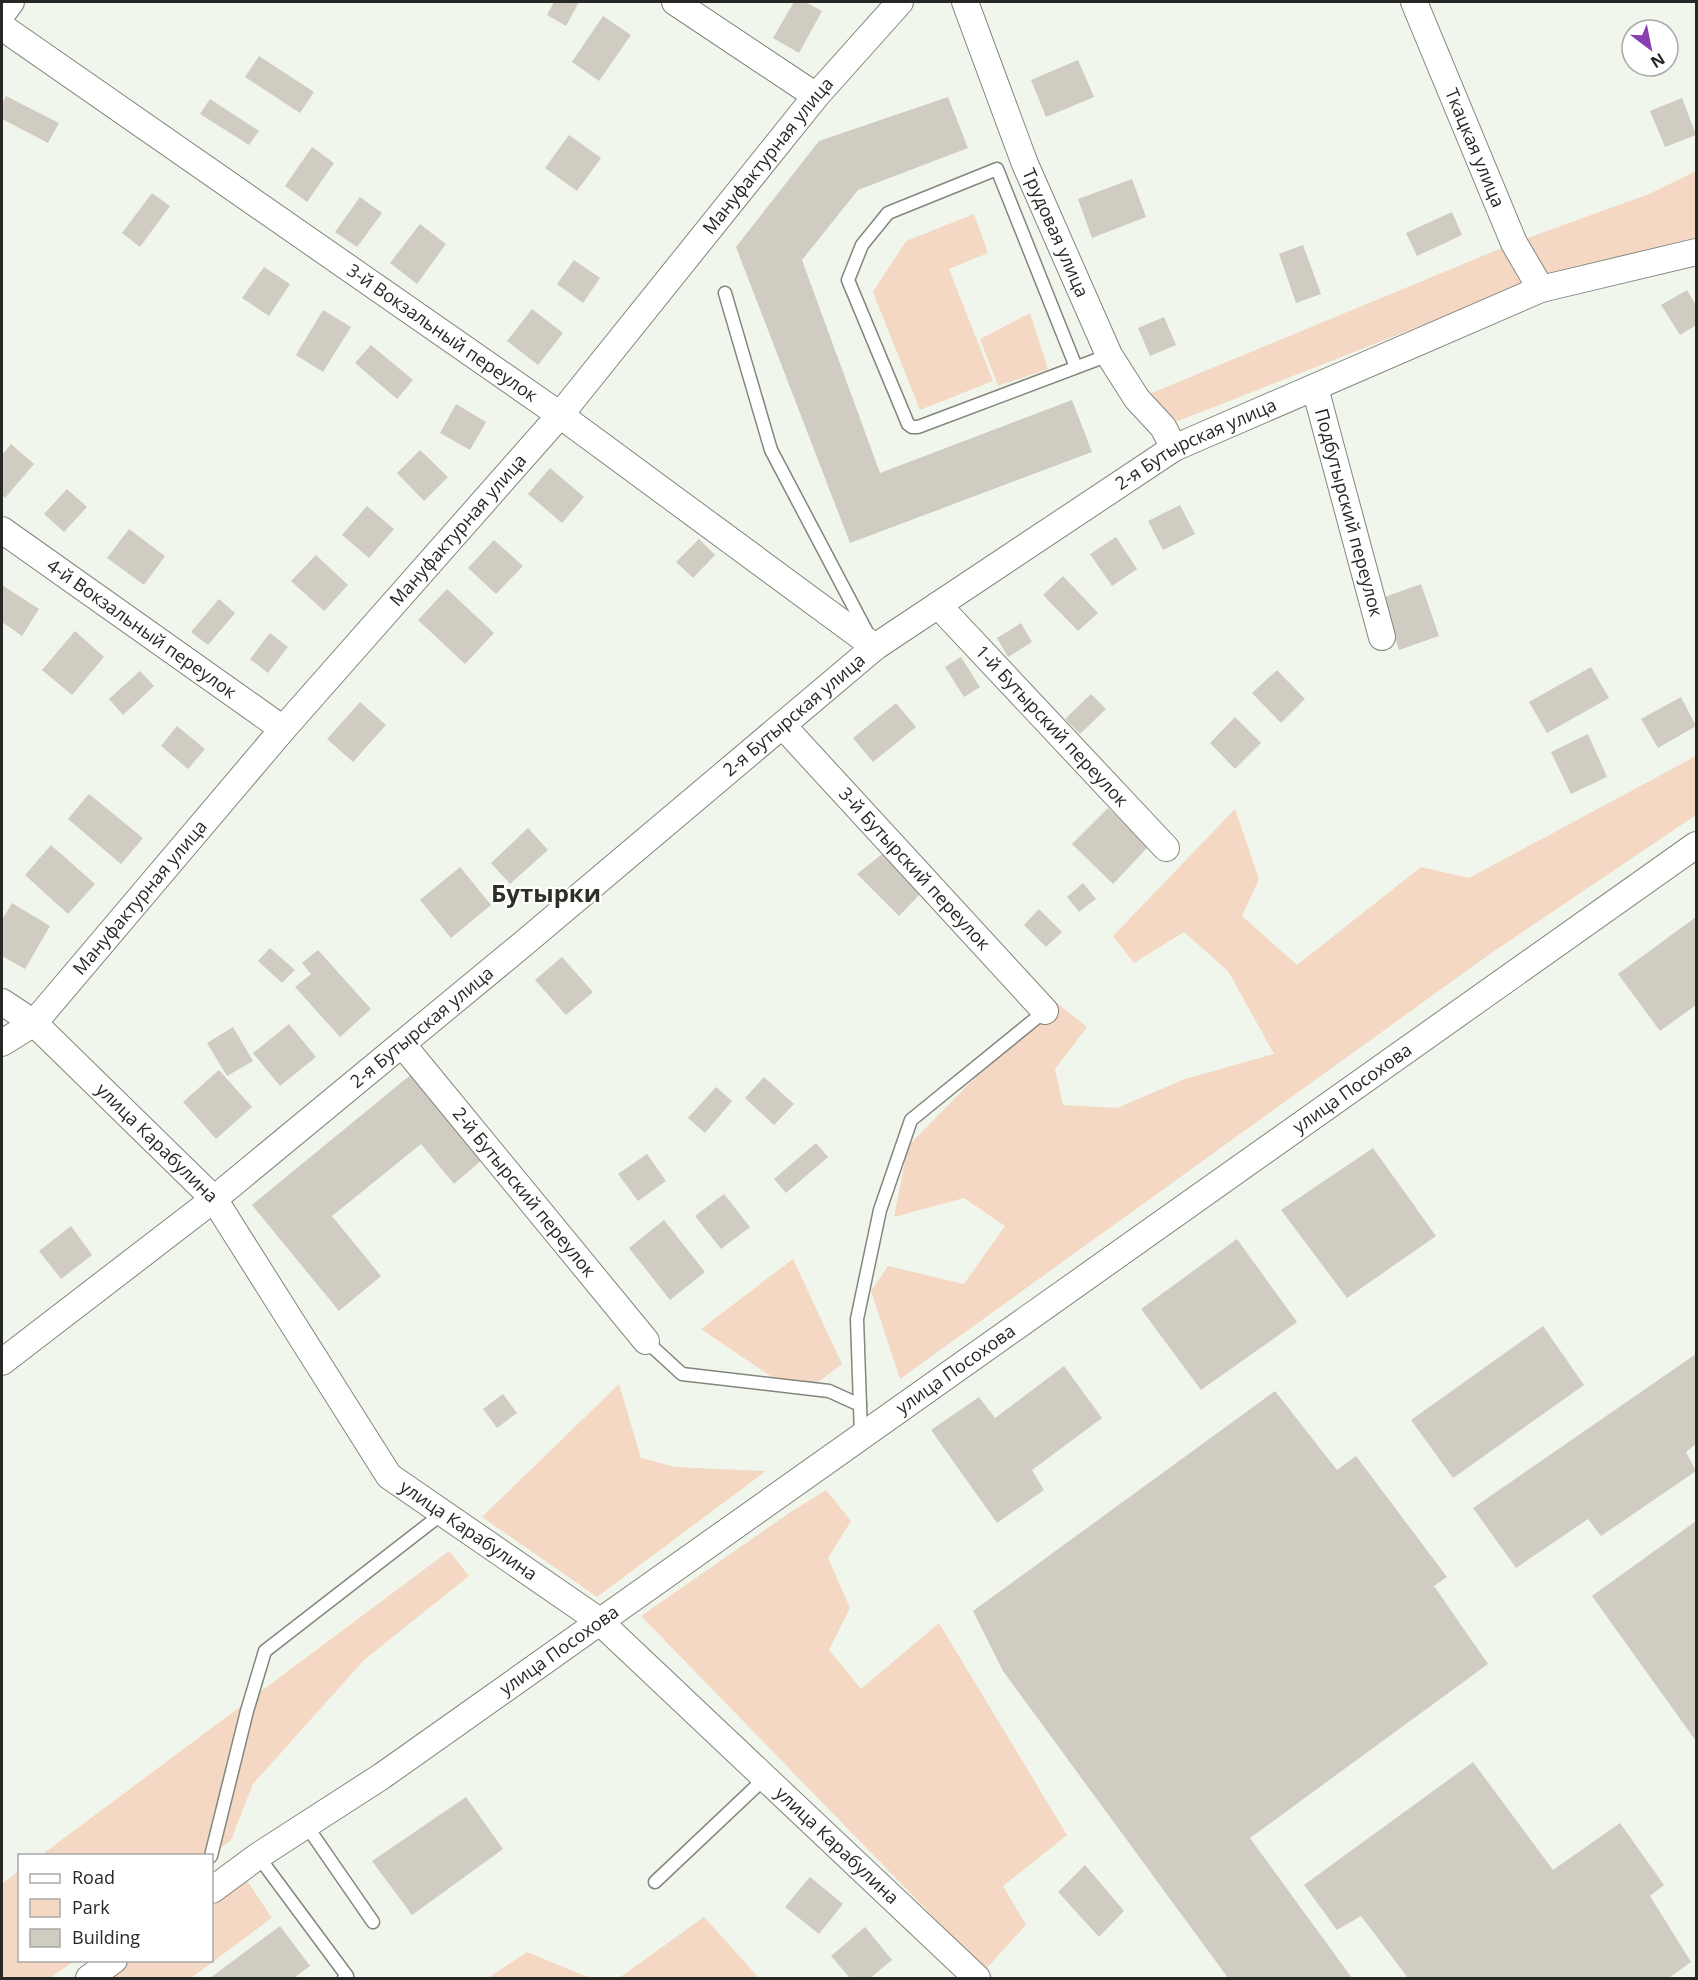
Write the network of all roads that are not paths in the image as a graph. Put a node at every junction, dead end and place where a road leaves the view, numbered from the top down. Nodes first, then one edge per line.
1 (11, 2) edge
2 (675, 2) edge
3 (900, 2) edge
4 (965, 2) edge
5 (1414, 2) edge
6 (2, 14) edge
7 (2, 27) edge
8 (816, 96) junction
9 (1696, 252) edge
10 (1541, 289) junction
11 (725, 293) dead end
12 (1109, 354) junction
13 (1076, 367) junction
14 (1315, 388) junction
15 (560, 415) junction
16 (1174, 448) junction
17 (2, 530) edge
18 (938, 605) junction
19 (1382, 637) dead end
20 (875, 647) junction
21 (783, 726) junction
22 (283, 729) junction
23 (1696, 845) edge
24 (1166, 848) dead end
25 (2, 1002) edge
26 (1044, 1011) joint
27 (34, 1023) junction
28 (2, 1043) edge
29 (402, 1044) junction
30 (214, 1199) junction
31 (646, 1341) joint
32 (2, 1362) edge
33 (860, 1405) junction
34 (861, 1435) junction
35 (443, 1513) junction
36 (598, 1620) junction
37 (765, 1778) junction
38 (306, 1825) junction
39 (212, 1854) edge
40 (258, 1856) junction
41 (655, 1882) dead end
42 (213, 1889) edge
43 (373, 1922) dead end
44 (111, 1962) edge
45 (89, 1978) edge
46 (344, 1978) edge
47 (977, 1978) edge

1 - 6 street
2 - 8 street
3 - 8 street, Мануфактурная улица
4 - 12 street, Трудовая улица
5 - 10 street, Ткацкая улица
7 - 15 street, 3-й Вокзальный переулок
8 - 15 street, Мануфактурная улица
9 - 10 street, 2-я Бутырская улица
10 - 14 street, 2-я Бутырская улица
11 - 20 lane
12 - 13 lane
12 - 16 street, Трудовая улица
13 - 13 lane
14 - 16 street, 2-я Бутырская улица
14 - 19 street, Подбутырский переулок
15 - 20 street, 3-й Вокзальный переулок
15 - 22 street, Мануфактурная улица
16 - 18 street, 2-я Бутырская улица
17 - 22 street, 4-й Вокзальный переулок
18 - 20 street, 2-я Бутырская улица
18 - 24 street, 1-й Бутырский переулок
20 - 21 street, 2-я Бутырская улица
21 - 26 street, 3-й Бутырский переулок
21 - 29 street, 2-я Бутырская улица
22 - 27 street, Мануфактурная улица
23 - 34 street, улица Посохова
25 - 27 street, улица Карабулина
26 - 33 lane
27 - 28 street, Мануфактурная улица
27 - 30 street, улица Карабулина
29 - 30 street, 2-я Бутырская улица
29 - 31 street, 2-й Бутырский переулок
30 - 32 street, 2-я Бутырская улица
30 - 35 street, улица Карабулина
31 - 33 lane
33 - 34 lane
34 - 36 street, улица Посохова
35 - 36 street, улица Карабулина
35 - 39 lane
36 - 37 street, улица Карабулина
36 - 38 street, улица Посохова
37 - 41 lane
37 - 47 street, улица Карабулина
38 - 40 street, улица Посохова
38 - 43 lane
40 - 42 street, улица Посохова
40 - 46 lane
44 - 45 street

